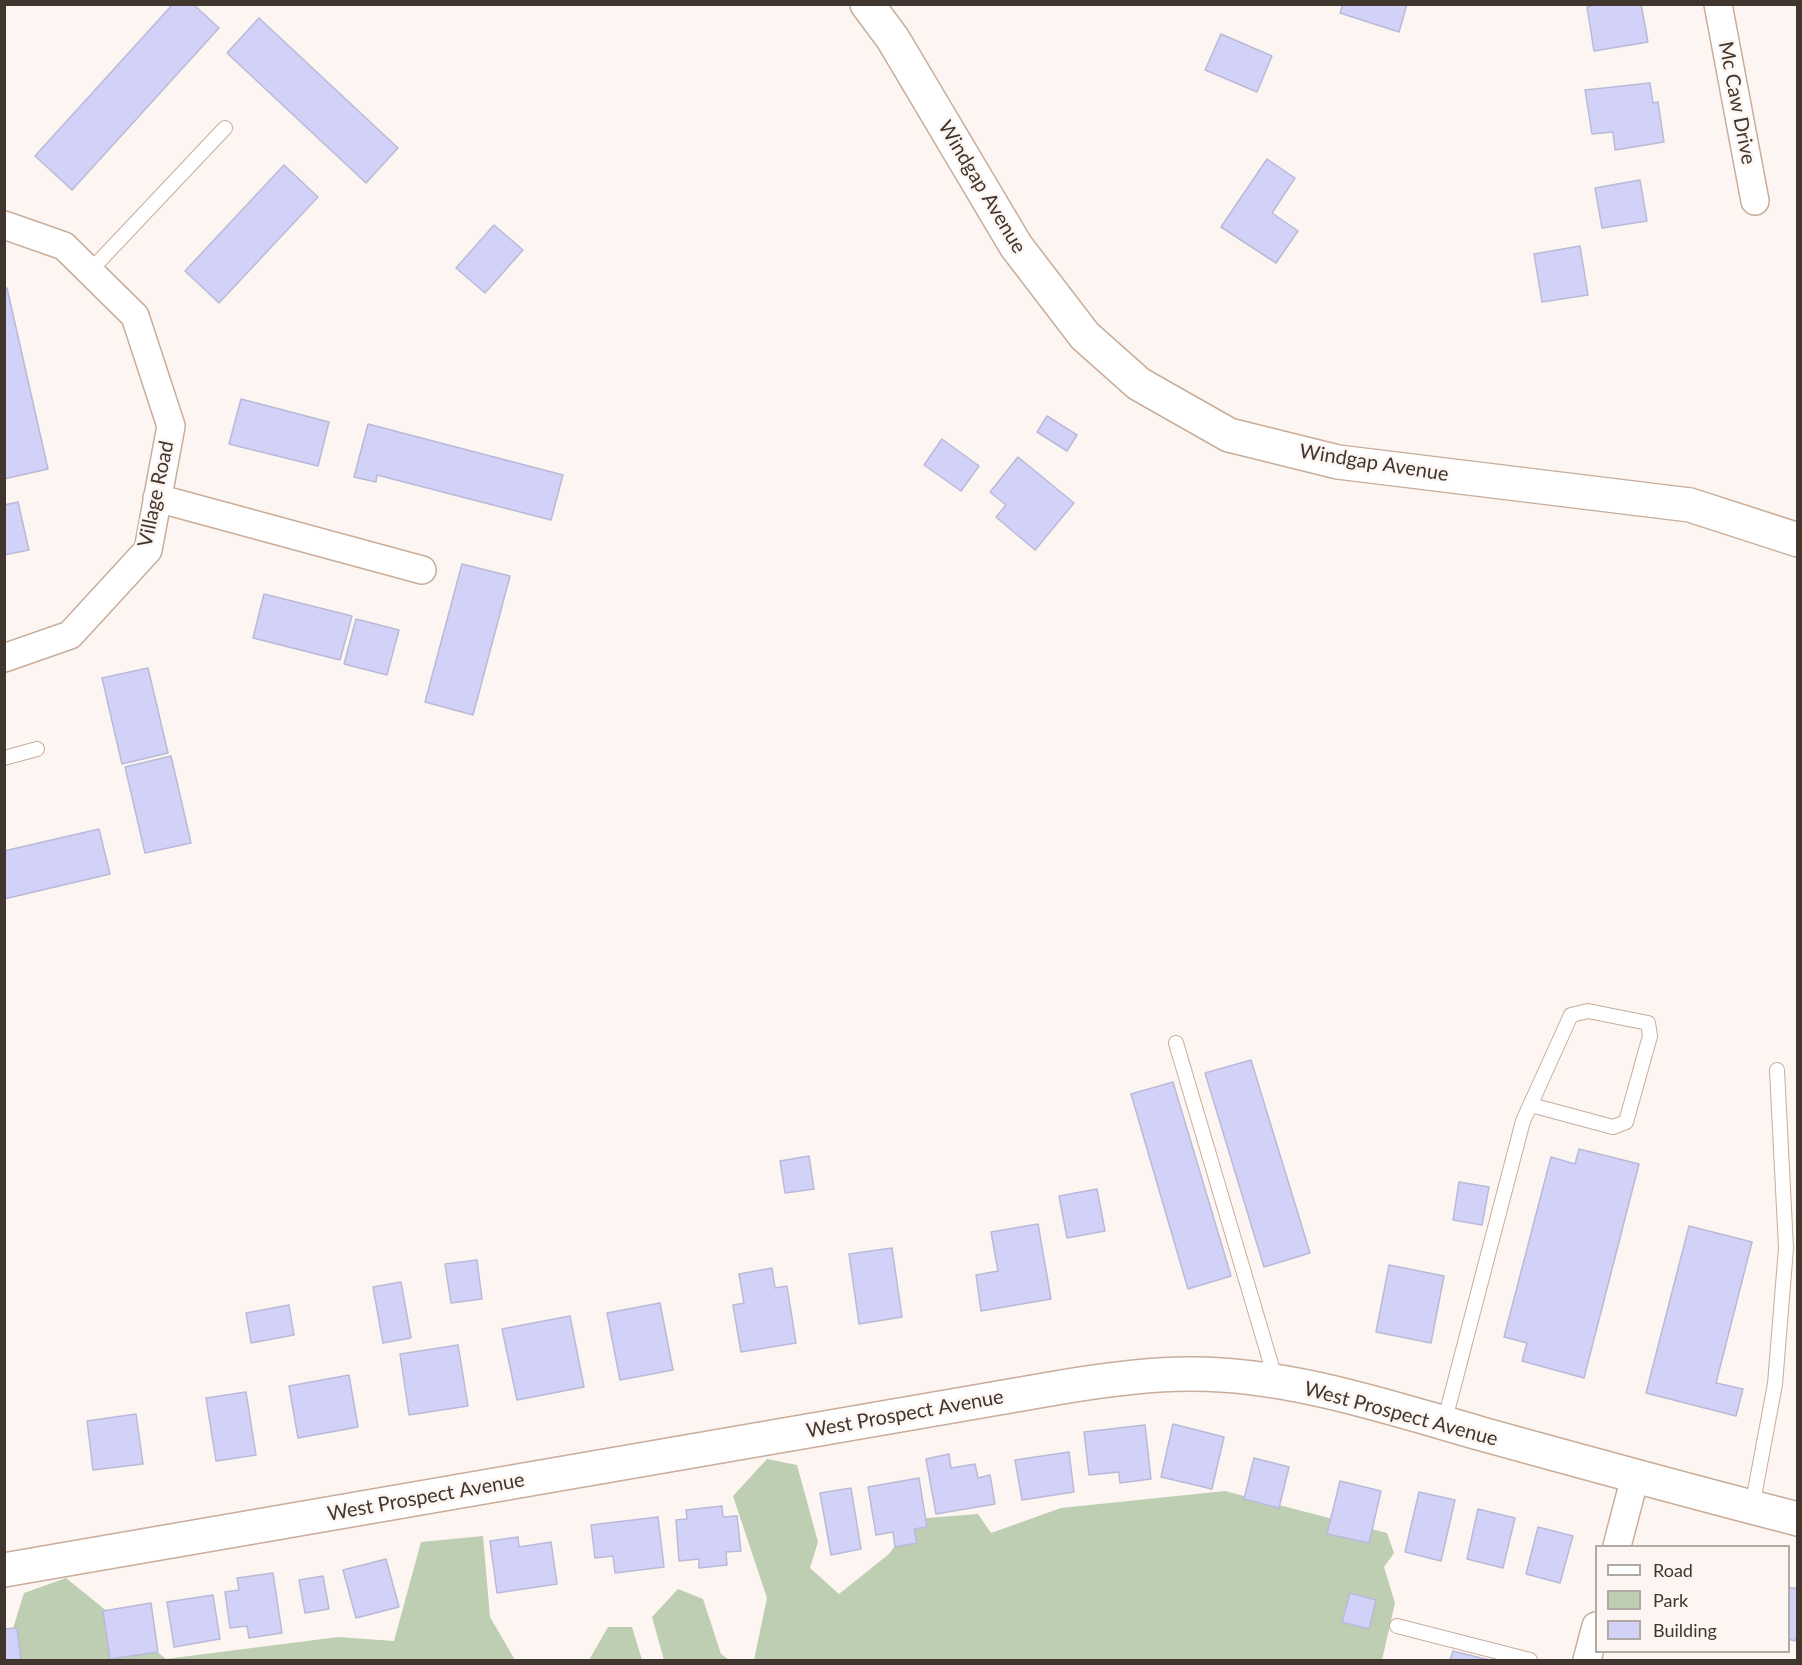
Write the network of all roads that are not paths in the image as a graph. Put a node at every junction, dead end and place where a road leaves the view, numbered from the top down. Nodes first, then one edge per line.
1 (867, 4) edge
2 (1718, 4) edge
3 (225, 128) dead end
4 (1755, 201) dead end
5 (4, 225) edge
6 (90, 271) junction
7 (158, 498) junction
8 (1797, 540) edge
9 (422, 570) dead end
10 (4, 658) edge
11 (37, 749) dead end
12 (4, 758) edge
13 (1176, 1043) dead end
14 (1777, 1070) dead end
15 (1531, 1105) junction
16 (1276, 1383) junction
17 (1444, 1423) junction
18 (1635, 1477) junction
19 (1752, 1507) junction
20 (1797, 1519) edge
21 (1617, 1545) edge
22 (4, 1570) edge
23 (1397, 1626) dead end
24 (1595, 1630) edge
25 (1530, 1660) edge
26 (1587, 1660) edge

1 - 8 street, Windgap Avenue
2 - 4 street, Mc Caw Drive
3 - 6 lane
5 - 6 street, Village Road
6 - 7 street, Village Road
7 - 9 street
7 - 10 street, Village Road
11 - 12 lane
13 - 16 lane
14 - 19 lane
15 - 15 lane
15 - 17 lane
16 - 17 street, West Prospect Avenue
16 - 22 street, West Prospect Avenue
17 - 18 street, West Prospect Avenue
18 - 19 street, West Prospect Avenue
18 - 21 street
19 - 20 street, West Prospect Avenue
23 - 25 lane
24 - 26 street

